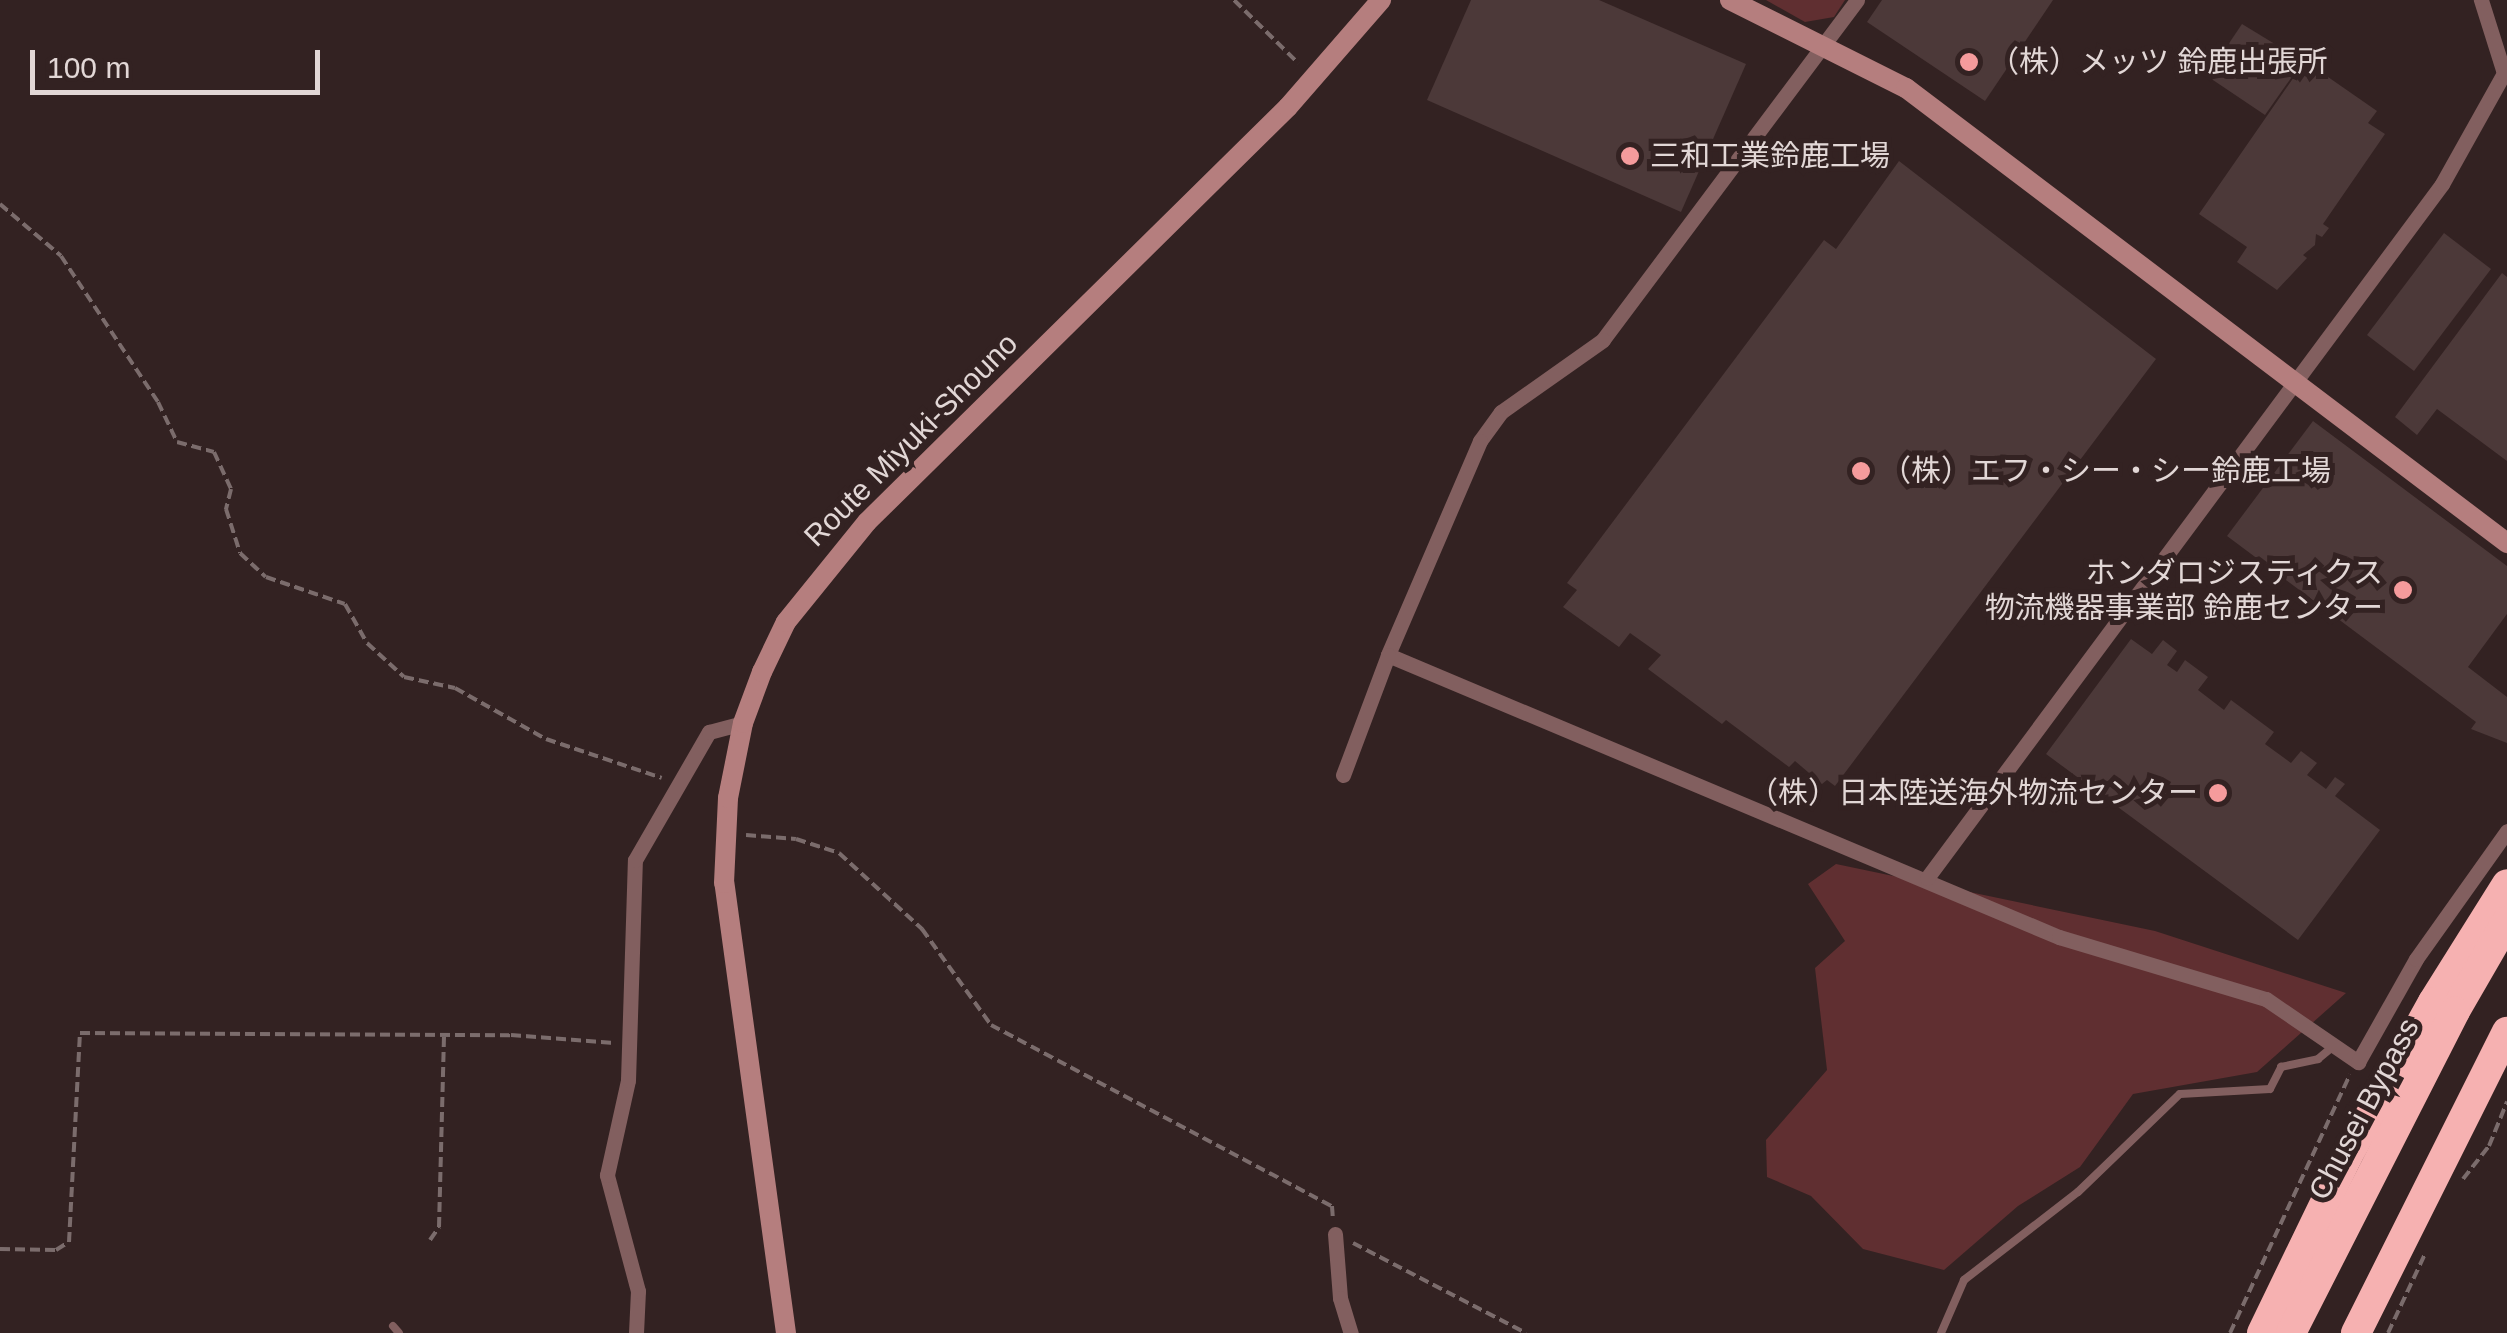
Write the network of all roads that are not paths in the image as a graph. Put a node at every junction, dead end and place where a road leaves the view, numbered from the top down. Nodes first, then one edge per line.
1 (1381, 0) edge
2 (1730, 0) edge
3 (1857, 0) edge
4 (2481, 0) edge
5 (1824, 48) junction
6 (2295, 383) junction
7 (2507, 543) edge
8 (1388, 655) junction
9 (743, 724) junction
10 (1343, 775) dead end
11 (2507, 831) edge
12 (1927, 878) junction
13 (2507, 884) edge
14 (2507, 922) edge
15 (2444, 1006) junction
16 (2507, 1032) edge
17 (2331, 1048) junction
18 (1335, 1234) road end
19 (636, 1333) edge
20 (786, 1333) edge
21 (1351, 1333) edge
22 (1941, 1333) edge
23 (2262, 1333) edge
24 (2291, 1333) edge
25 (2356, 1333) edge

1 - 9 main road, Route Miyuki-Shouno
2 - 5 main road
3 - 5 street
4 - 6 street
5 - 6 main road
5 - 8 street
6 - 7 main road
6 - 12 street
8 - 10 street
8 - 12 street
9 - 19 street
9 - 20 main road, Route Miyuki-Shouno
11 - 17 street
12 - 17 street
13 - 15 highway
14 - 15 highway, Chusei Bypass
15 - 23 highway, bridge
15 - 24 highway, Chusei Bypass, bridge
16 - 25 highway, bridge
17 - 22 lane
18 - 21 street

